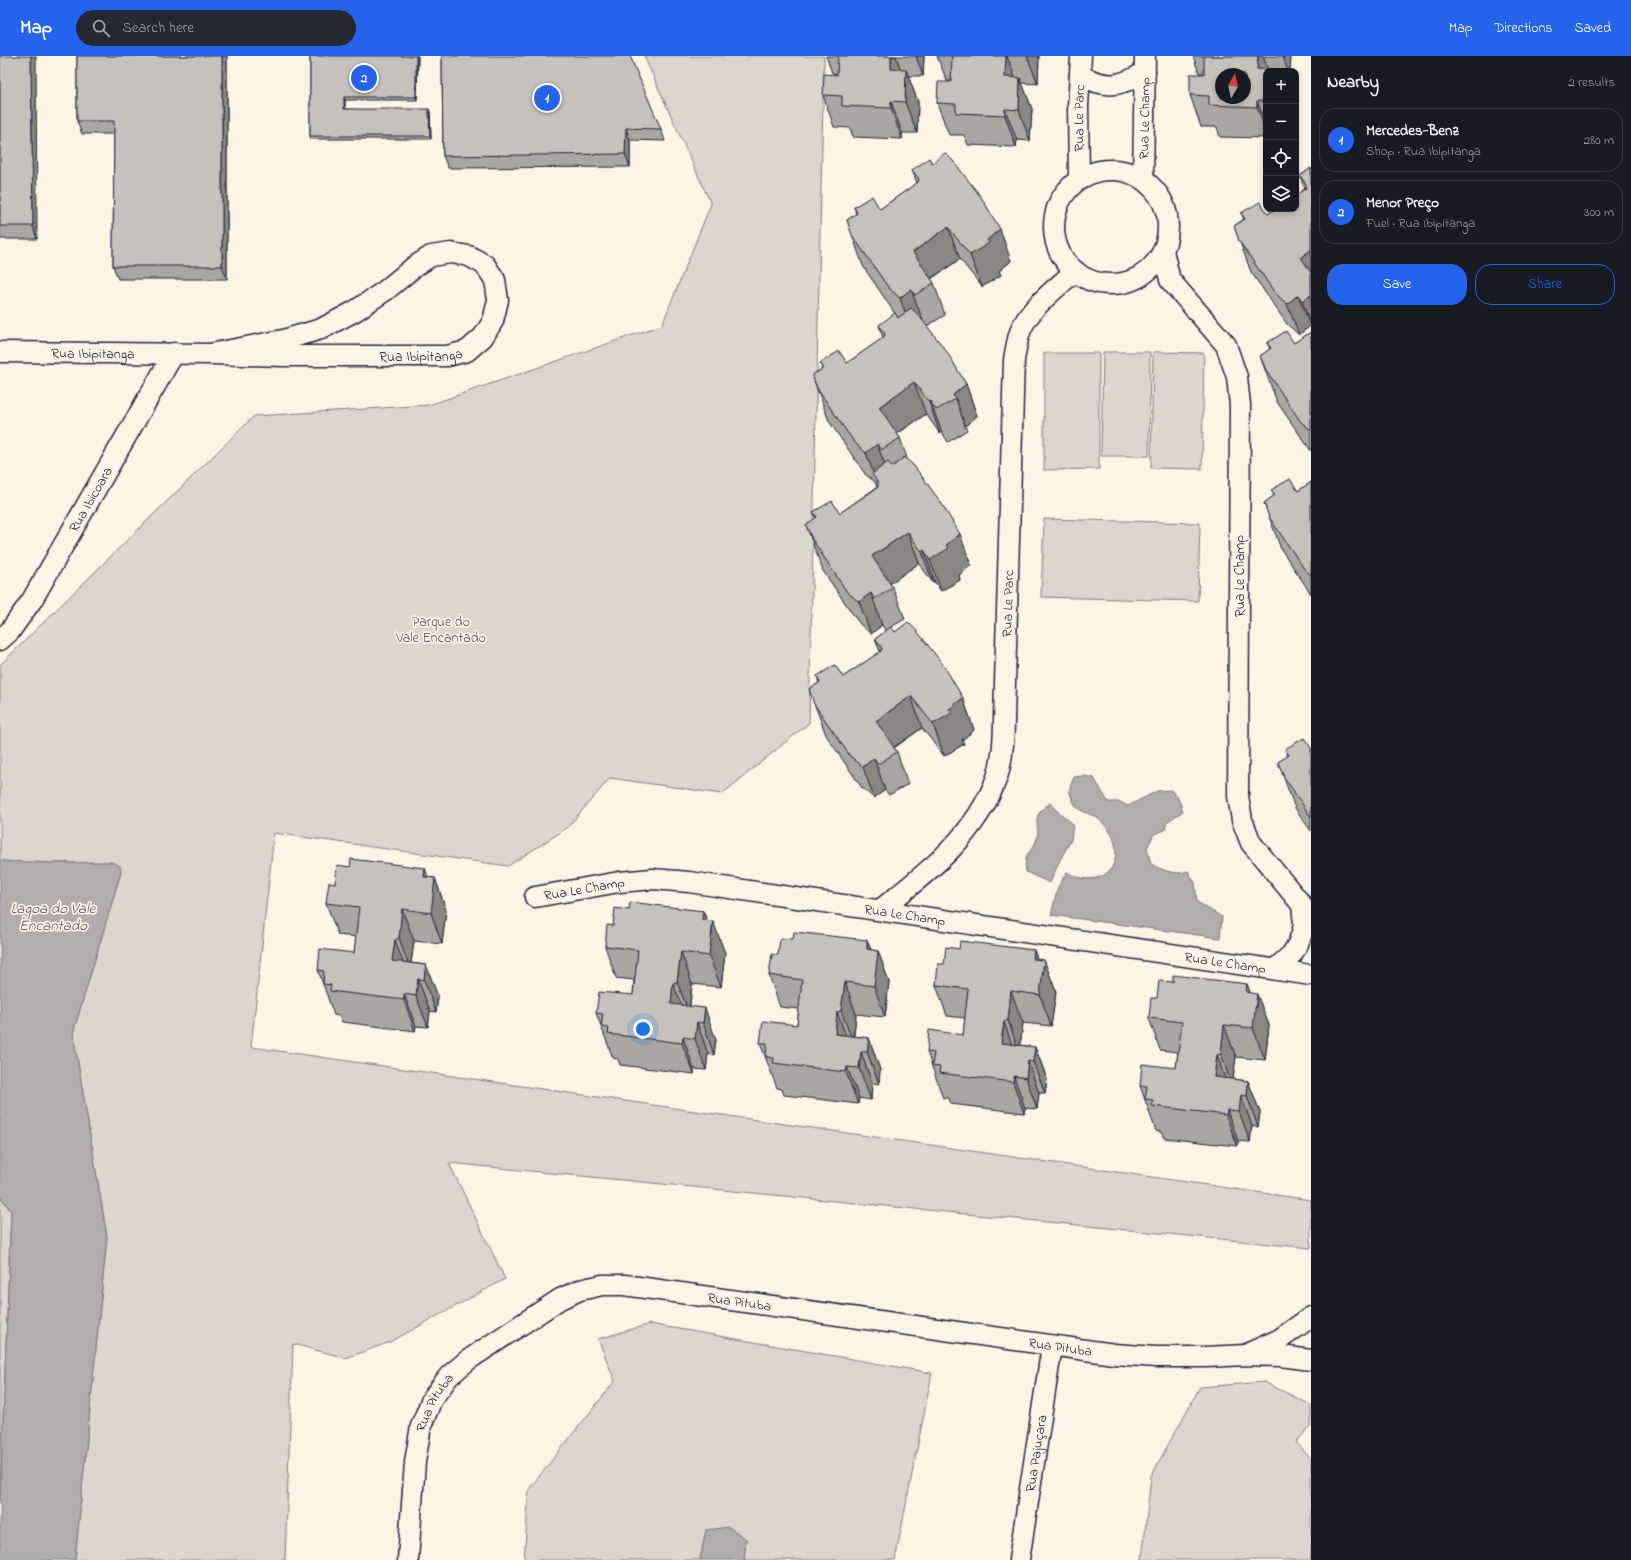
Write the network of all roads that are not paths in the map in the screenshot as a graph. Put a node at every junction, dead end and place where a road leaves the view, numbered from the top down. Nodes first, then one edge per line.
1 (1145, 64) edge
2 (1080, 65) edge
3 (1079, 179) junction
4 (1143, 179) junction
5 (1163, 251) junction
6 (1075, 271) junction
7 (0, 352) edge
8 (174, 353) junction
9 (210, 354) junction
10 (0, 640) edge
11 (535, 897) dead end
12 (1307, 908) edge
13 (880, 910) junction
14 (1276, 969) junction
15 (1311, 975) edge
16 (1311, 1317) edge
17 (1052, 1346) junction
18 (1246, 1355) junction
19 (1311, 1360) edge
20 (408, 1560) edge
21 (1019, 1560) edge

1 - 2 street
1 - 4 street, Rua Le Champ
2 - 3 street, Rua Le Parc
3 - 4 street
3 - 6 street
4 - 5 street
5 - 6 street
5 - 12 street, Rua Le Champ
6 - 13 street, Rua Le Parc
7 - 8 street, Rua Ibipitanga
8 - 9 street, Rua Ibipitanga
8 - 10 street, Rua Ibicoara
9 - 9 street, Rua Ibipitanga
11 - 13 street, Rua Le Champ
12 - 14 street, Rua Le Champ
13 - 14 street, Rua Le Champ
14 - 15 street, Rua Le Champ
16 - 18 street, Rua Pituba
17 - 18 street, Rua Pituba
17 - 20 street, Rua Pituba
17 - 21 street, Rua Pajuçara
18 - 19 street, Rua Pituba

